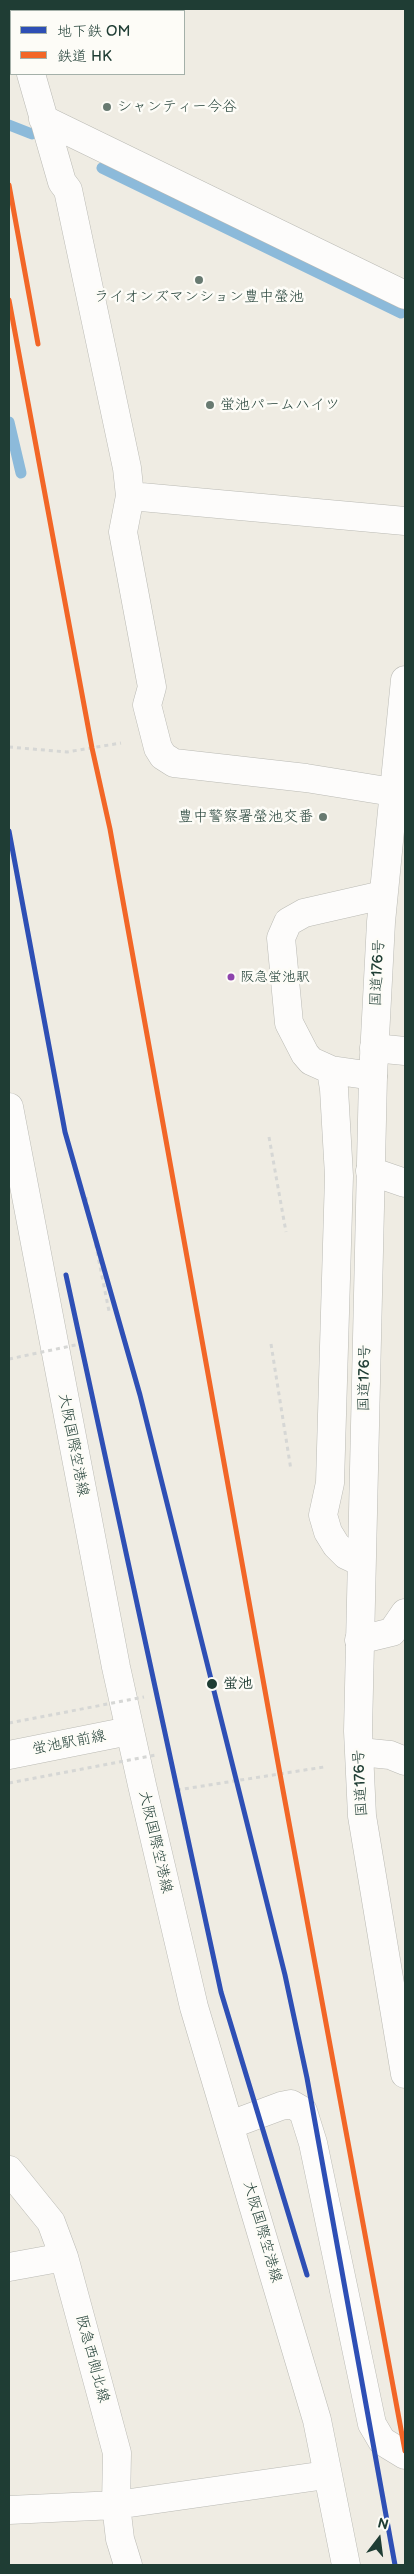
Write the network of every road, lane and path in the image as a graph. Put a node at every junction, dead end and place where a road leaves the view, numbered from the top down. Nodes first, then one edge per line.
1 (31, 75) edge
2 (43, 119) junction
3 (405, 295) edge
4 (130, 496) junction
5 (405, 521) edge
6 (405, 680) edge
7 (154, 736) junction
8 (9, 747) edge
9 (400, 794) edge
10 (383, 894) junction
11 (374, 1048) junction
12 (405, 1051) edge
13 (331, 1070) junction
14 (373, 1076) junction
15 (10, 1116) edge
16 (269, 1137) dead end
17 (370, 1171) junction
18 (405, 1183) edge
19 (86, 1196) dead end
20 (286, 1232) dead end
21 (109, 1311) dead end
22 (85, 1343) dead end
23 (271, 1344) dead end
24 (9, 1359) edge
25 (291, 1470) dead end
26 (361, 1562) junction
27 (405, 1613) edge
28 (360, 1640) junction
29 (144, 1697) dead end
30 (9, 1723) edge
31 (130, 1731) junction
32 (360, 1752) junction
33 (9, 1755) edge
34 (156, 1755) dead end
35 (405, 1761) edge
36 (325, 1766) dead end
37 (9, 1783) edge
38 (174, 1790) dead end
39 (403, 2044) edge
40 (405, 2074) edge
41 (230, 2124) junction
42 (9, 2170) edge
43 (64, 2257) junction
44 (9, 2267) edge
45 (405, 2455) edge
46 (326, 2475) junction
47 (116, 2505) junction
48 (9, 2510) edge
49 (128, 2565) edge
50 (346, 2565) edge

1 - 2 main road
2 - 3 main road
2 - 4 main road
4 - 5 main road
4 - 7 main road
6 - 9 main road, 国道176号
7 - 8 path
7 - 9 main road
9 - 10 main road, 国道176号
10 - 11 main road, 国道176号
10 - 13 main road
11 - 12 main road
11 - 14 main road, 国道176号
13 - 14 main road
13 - 26 main road
14 - 17 main road, 国道176号
15 - 31 main road, 大阪国際空港線
16 - 20 path
17 - 18 main road
17 - 26 main road, 国道176号
19 - 21 path
22 - 24 path, bridge
23 - 25 path
26 - 28 main road, 国道176号
27 - 28 main road
28 - 32 main road, 国道176号
29 - 30 path, bridge
31 - 33 main road, 蛍池駅前線
31 - 41 main road, 大阪国際空港線
32 - 35 main road
32 - 39 main road, 国道176号
34 - 37 path, bridge
36 - 38 path
39 - 40 main road, 国道176号
41 - 45 main road
41 - 46 main road, 大阪国際空港線
42 - 43 main road, 阪急西側北線
43 - 44 main road
43 - 47 main road, 阪急西側北線
46 - 47 main road
46 - 50 main road, 大阪国際空港線
47 - 48 main road
47 - 49 main road, 阪急西側北線

